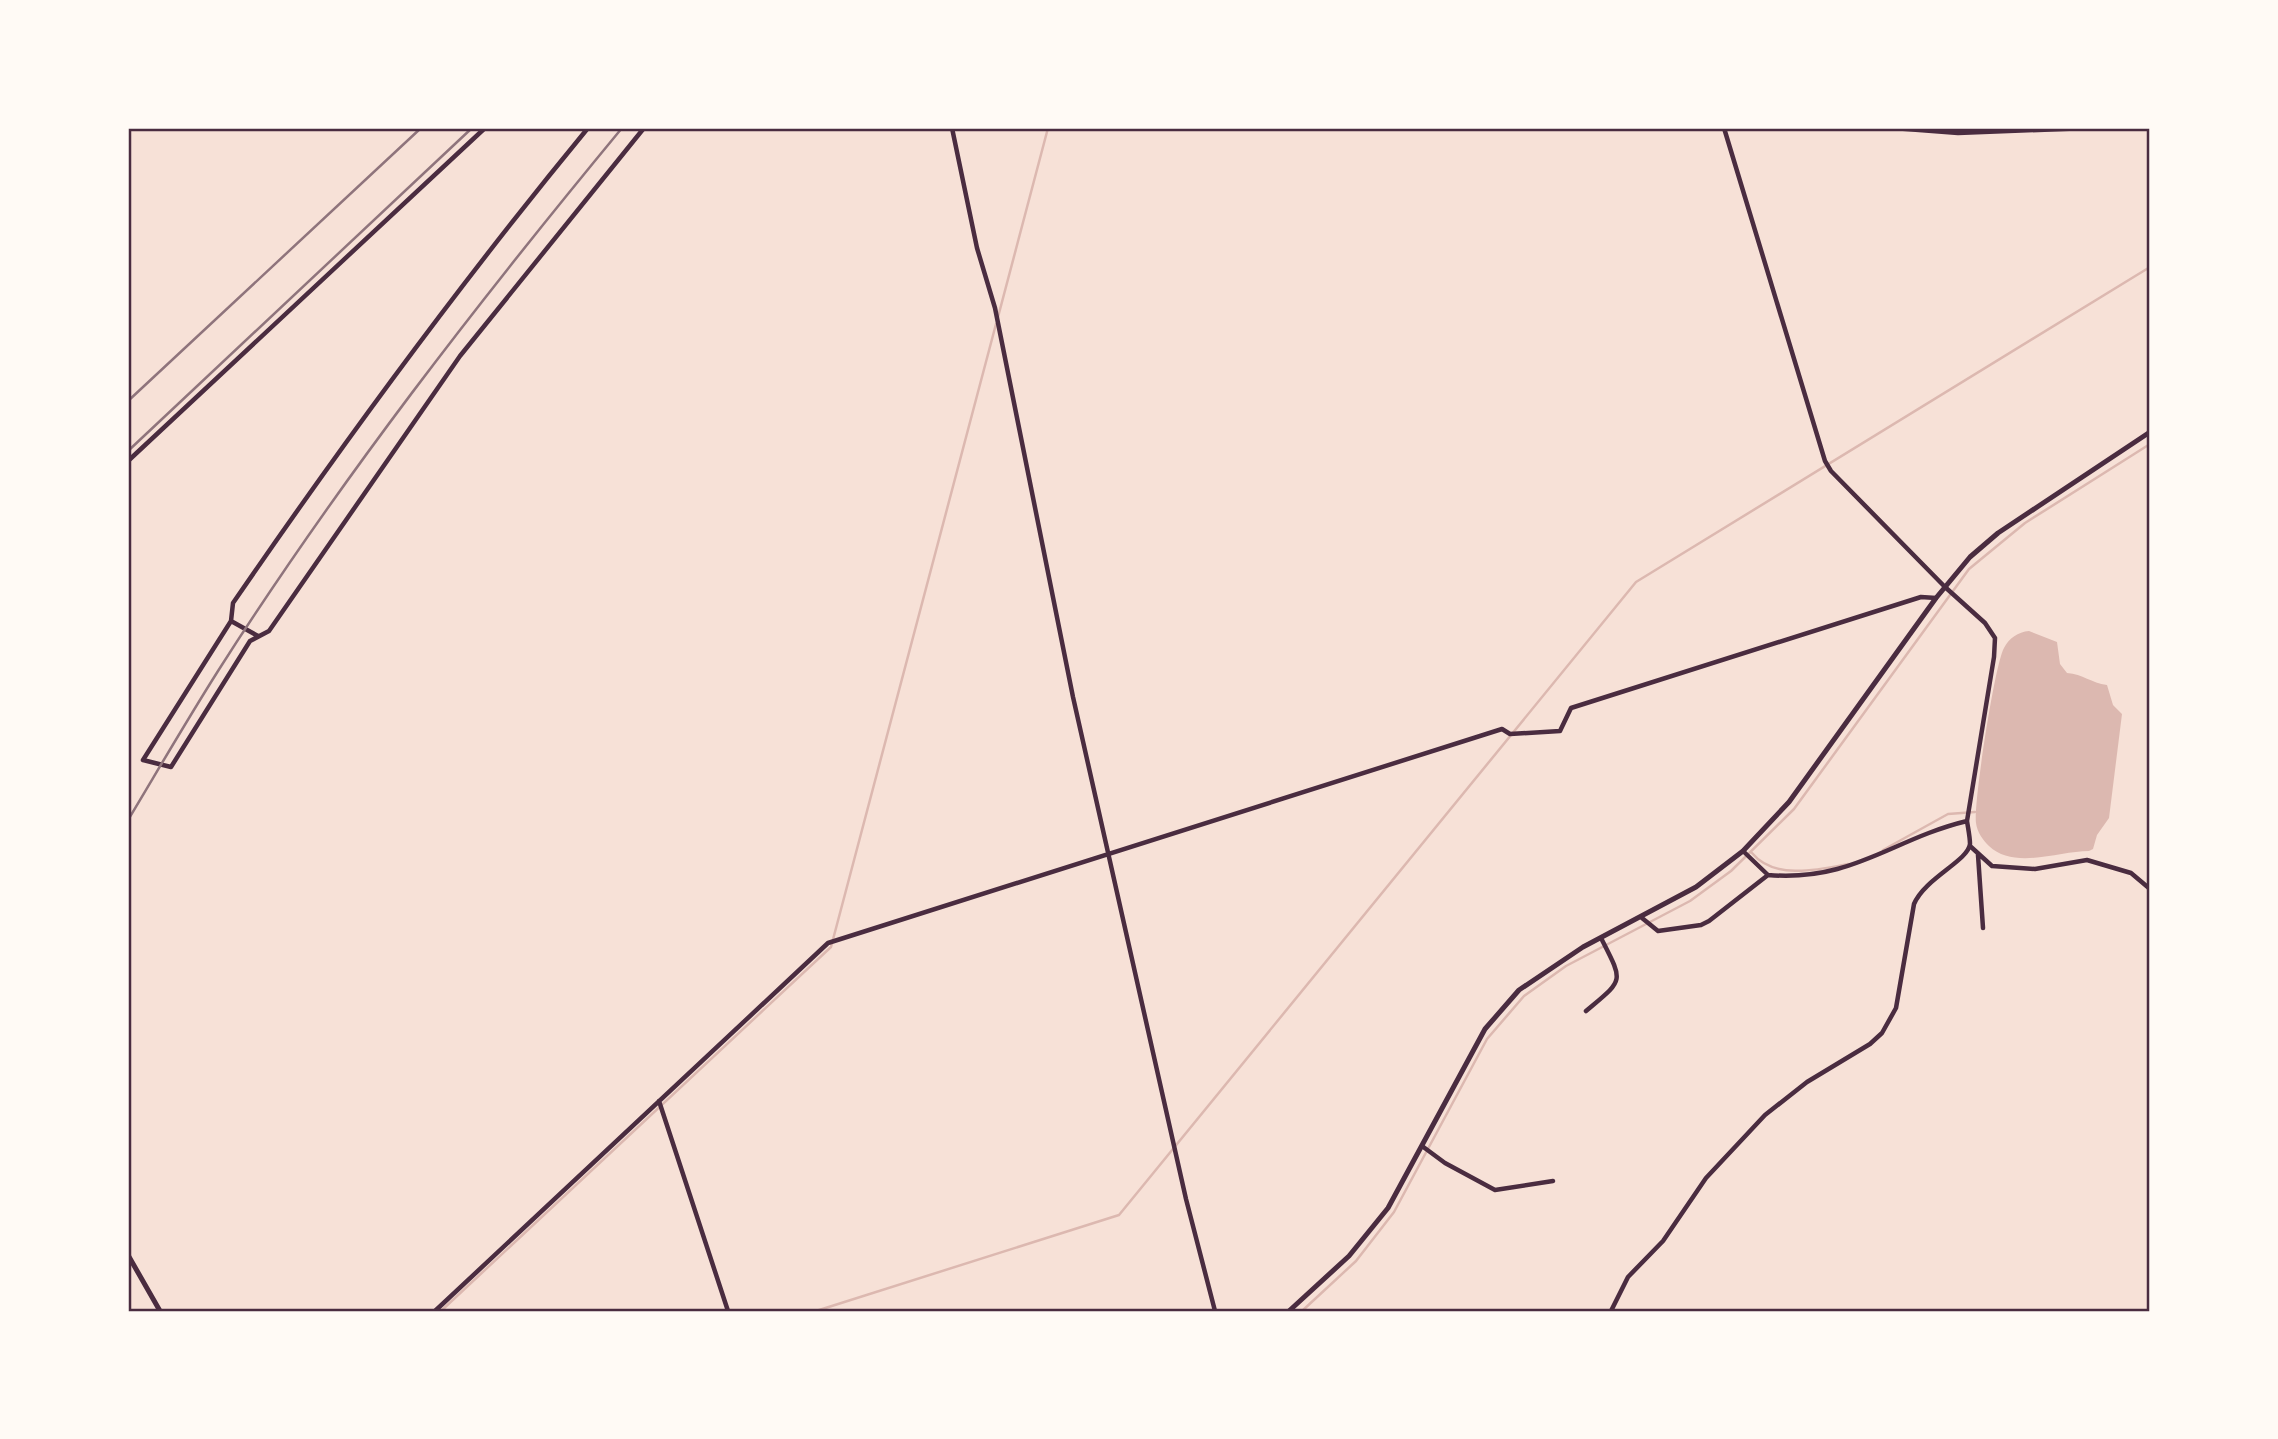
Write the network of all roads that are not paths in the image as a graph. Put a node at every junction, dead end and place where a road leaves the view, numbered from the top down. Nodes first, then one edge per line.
1 (485, 128) edge
2 (588, 128) edge
3 (644, 128) edge
4 (952, 128) edge
5 (1724, 128) edge
6 (1848, 128) edge
7 (1854, 128) edge
8 (1893, 128) edge
9 (2088, 128) edge
10 (2150, 432) edge
11 (128, 461) edge
12 (1945, 587) junction
13 (1936, 598) junction
14 (231, 621) junction
15 (258, 636) junction
16 (1968, 821) junction
17 (1970, 846) junction
18 (1743, 851) junction
19 (1108, 852) junction
20 (1978, 854) junction
21 (1768, 875) junction
22 (2150, 888) edge
23 (1642, 918) junction
24 (1983, 928) dead end
25 (1601, 939) junction
26 (1586, 1011) dead end
27 (660, 1101) junction
28 (1422, 1146) junction
29 (1553, 1181) dead end
30 (128, 1255) edge
31 (160, 1311) edge
32 (435, 1311) edge
33 (729, 1311) edge
34 (1215, 1311) edge
35 (1289, 1311) edge
36 (1611, 1311) edge

1 - 11 street
2 - 14 street
3 - 15 street
4 - 19 street
5 - 12 street
6 - 7 street
8 - 9 street
10 - 12 street
12 - 13 street
12 - 16 street
13 - 18 street
13 - 19 street
14 - 15 street
14 - 15 street
16 - 17 street
16 - 21 street
17 - 20 street
17 - 36 street
18 - 21 street
18 - 23 street
19 - 27 street
19 - 34 street
20 - 22 street
20 - 24 street
21 - 23 street
23 - 25 street
25 - 26 street
25 - 28 street
27 - 32 street
27 - 33 street
28 - 29 street
28 - 35 street
30 - 31 street

